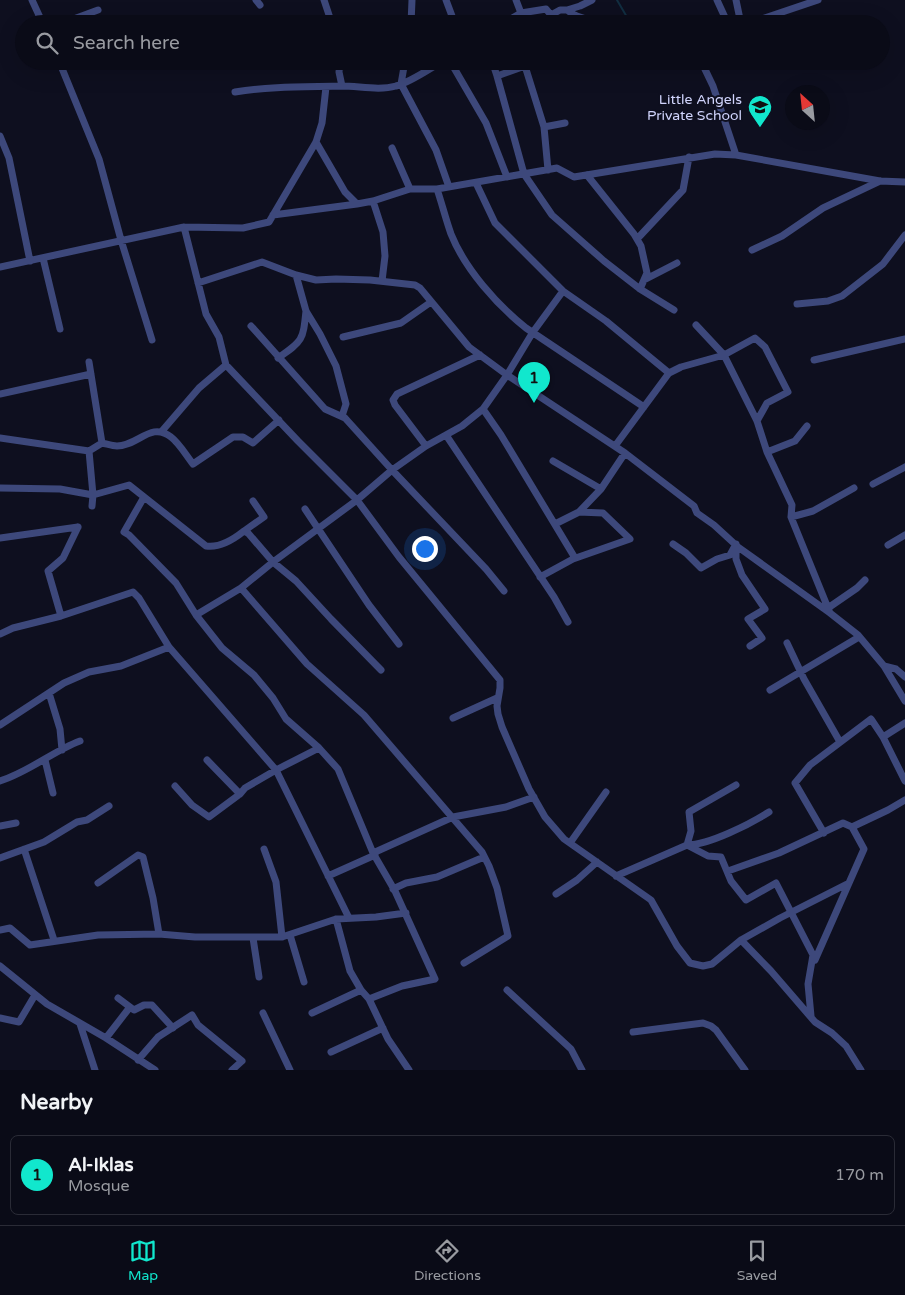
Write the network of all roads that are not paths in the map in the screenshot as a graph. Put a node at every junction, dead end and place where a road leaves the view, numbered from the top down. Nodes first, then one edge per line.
1 (32, 0) edge
2 (324, 0) edge
3 (412, 0) edge
4 (446, 0) edge
5 (516, 0) edge
6 (592, 0) edge
7 (717, 0) edge
8 (736, 0) edge
9 (816, 0) edge
10 (98, 10) dead end
11 (567, 10) junction
12 (521, 13) junction
13 (39, 15) edge
14 (84, 15) edge
15 (329, 15) edge
16 (411, 15) edge
17 (452, 15) edge
18 (518, 15) edge
19 (574, 15) edge
20 (724, 15) edge
21 (739, 15) edge
22 (773, 15) edge
23 (63, 70) edge
24 (339, 70) edge
25 (403, 70) edge
26 (427, 70) edge
27 (455, 70) edge
28 (495, 70) edge
29 (514, 70) edge
30 (526, 70) edge
31 (705, 70) edge
32 (497, 76) junction
33 (401, 84) junction
34 (342, 86) junction
35 (326, 87) junction
36 (235, 92) dead end
37 (565, 123) dead end
38 (544, 127) junction
39 (0, 136) edge
40 (316, 142) junction
41 (392, 148) dead end
42 (736, 155) junction
43 (689, 157) junction
44 (548, 170) junction
45 (524, 174) junction
46 (587, 175) junction
47 (507, 177) junction
48 (880, 181) junction
49 (476, 182) junction
50 (905, 182) edge
51 (449, 187) junction
52 (410, 189) junction
53 (437, 190) junction
54 (373, 201) junction
55 (357, 204) junction
56 (273, 215) junction
57 (184, 227) junction
58 (905, 235) edge
59 (121, 240) junction
60 (637, 240) junction
61 (752, 250) dead end
62 (43, 258) junction
63 (30, 261) junction
64 (678, 263) dead end
65 (0, 267) edge
66 (296, 275) junction
67 (644, 280) junction
68 (382, 281) junction
69 (198, 283) junction
70 (640, 289) junction
71 (563, 291) junction
72 (432, 302) junction
73 (797, 304) dead end
74 (674, 310) dead end
75 (306, 311) junction
76 (696, 325) dead end
77 (251, 326) dead end
78 (60, 329) dead end
79 (533, 332) junction
80 (343, 338) dead end
81 (905, 339) edge
82 (152, 340) dead end
83 (480, 355) junction
84 (724, 355) junction
85 (278, 358) junction
86 (814, 360) dead end
87 (89, 362) dead end
88 (226, 365) junction
89 (669, 373) junction
90 (91, 374) junction
91 (507, 375) junction
92 (0, 394) edge
93 (644, 407) junction
94 (483, 409) junction
95 (342, 416) junction
96 (279, 420) junction
97 (757, 421) junction
98 (807, 426) dead end
99 (162, 431) junction
100 (446, 435) junction
101 (0, 438) edge
102 (102, 443) junction
103 (426, 446) junction
104 (615, 446) junction
105 (88, 451) junction
106 (767, 452) junction
107 (625, 453) junction
108 (553, 461) dead end
109 (905, 467) edge
110 (392, 470) junction
111 (873, 484) dead end
112 (0, 488) edge
113 (854, 488) dead end
114 (601, 489) junction
115 (93, 495) junction
116 (144, 497) junction
117 (357, 500) junction
118 (253, 501) dead end
119 (92, 506) dead end
120 (304, 509) dead end
121 (578, 512) junction
122 (791, 517) junction
123 (555, 524) junction
124 (317, 529) junction
125 (244, 531) junction
126 (905, 534) edge
127 (0, 538) edge
128 (673, 544) dead end
129 (736, 544) junction
130 (888, 545) dead end
131 (576, 558) junction
132 (274, 562) junction
133 (540, 577) junction
134 (865, 580) dead end
135 (241, 588) junction
136 (504, 591) dead end
137 (829, 610) junction
138 (61, 616) junction
139 (196, 616) junction
140 (568, 622) dead end
141 (0, 634) edge
142 (859, 637) junction
143 (787, 643) dead end
144 (399, 644) dead end
145 (750, 646) dead end
146 (169, 647) junction
147 (884, 666) junction
148 (381, 670) dead end
149 (801, 672) junction
150 (905, 678) edge
151 (770, 690) dead end
152 (49, 692) junction
153 (904, 694) edge
154 (498, 698) junction
155 (453, 718) dead end
156 (1, 723) edge
157 (905, 723) edge
158 (883, 737) junction
159 (80, 741) dead end
160 (840, 742) junction
161 (319, 748) junction
162 (62, 750) junction
163 (44, 760) junction
164 (207, 760) dead end
165 (276, 770) junction
166 (0, 781) edge
167 (905, 781) edge
168 (736, 785) dead end
169 (175, 786) dead end
170 (606, 792) dead end
171 (53, 793) dead end
172 (240, 794) junction
173 (534, 797) junction
174 (905, 800) edge
175 (109, 806) dead end
176 (770, 812) dead end
177 (453, 817) junction
178 (16, 823) dead end
179 (0, 826) edge
180 (852, 827) junction
181 (824, 833) junction
182 (570, 843) junction
183 (687, 845) junction
184 (264, 848) dead end
185 (24, 849) junction
186 (374, 854) junction
187 (484, 857) junction
188 (0, 858) edge
189 (597, 862) junction
190 (728, 871) junction
191 (328, 876) junction
192 (616, 876) junction
193 (98, 883) dead end
194 (849, 883) junction
195 (394, 889) junction
196 (556, 894) dead end
197 (791, 912) junction
198 (406, 913) junction
199 (336, 918) junction
200 (349, 918) junction
201 (0, 930) edge
202 (159, 934) junction
203 (290, 935) junction
204 (282, 937) junction
205 (253, 938) junction
206 (54, 940) junction
207 (741, 940) junction
208 (464, 963) dead end
209 (0, 966) edge
210 (811, 967) junction
211 (260, 977) dead end
212 (304, 982) dead end
213 (361, 990) junction
214 (507, 990) dead end
215 (35, 995) junction
216 (118, 998) dead end
217 (369, 1000) junction
218 (130, 1007) junction
219 (263, 1013) dead end
220 (312, 1013) dead end
221 (811, 1016) junction
222 (0, 1018) edge
223 (80, 1024) junction
224 (173, 1028) junction
225 (383, 1028) junction
226 (633, 1032) dead end
227 (106, 1038) junction
228 (331, 1052) dead end
229 (138, 1060) junction
230 (95, 1070) edge
231 (155, 1070) edge
232 (232, 1070) edge
233 (290, 1070) edge
234 (409, 1070) edge
235 (582, 1070) edge
236 (745, 1070) edge
237 (861, 1070) edge

1 - 13 street
2 - 15 street
3 - 16 street
4 - 17 street
5 - 12 street
6 - 11 street
7 - 20 street
8 - 21 street
9 - 22 street
10 - 14 street
11 - 12 street
11 - 19 street
12 - 18 street
23 - 59 street
24 - 34 street
25 - 33 street
26 - 33 street
27 - 47 street
28 - 32 street
29 - 32 street
30 - 38 street
31 - 42 street
32 - 45 street
33 - 34 street
33 - 51 street
34 - 35 street
35 - 36 street
35 - 40 street
37 - 38 street
38 - 44 street
39 - 63 street
40 - 55 street
40 - 56 street
41 - 52 street
42 - 43 street
42 - 48 street
43 - 46 street
43 - 60 street
44 - 45 street
44 - 46 street
45 - 47 street
45 - 70 street
46 - 60 street
47 - 49 street
48 - 50 street
48 - 61 street
49 - 51 street
49 - 71 street
51 - 53 street
52 - 53 street
52 - 54 street
53 - 79 street
54 - 55 street
54 - 68 street
55 - 56 street
56 - 57 street
57 - 59 street
57 - 69 street
58 - 73 street
59 - 62 street
59 - 82 street
60 - 67 street
62 - 63 street
62 - 78 street
63 - 65 street
64 - 67 street
66 - 68 street
66 - 69 street
66 - 75 street
67 - 70 street
68 - 72 street
69 - 88 street
70 - 74 street
71 - 79 street
71 - 89 street
72 - 80 street
72 - 83 street
75 - 85 street
75 - 95 street
76 - 84 street
77 - 85 street
79 - 91 street
79 - 93 street
81 - 86 street
83 - 91 street
83 - 103 street
84 - 89 street
84 - 97 street
84 - 97 street
85 - 95 street
87 - 90 street
88 - 96 street
88 - 99 street
89 - 93 street
90 - 92 street
90 - 102 street
91 - 94 street
91 - 104 street
93 - 104 street
94 - 100 street
94 - 123 street
95 - 110 street
96 - 99 street
96 - 117 street
97 - 106 street
98 - 106 street
99 - 102 street
100 - 103 street
100 - 133 street
101 - 105 street
102 - 105 street
103 - 110 street
104 - 107 street
105 - 115 street
106 - 122 street
107 - 114 street
107 - 129 street
108 - 114 street
109 - 111 street
110 - 117 street
110 - 136 street
112 - 115 street
113 - 122 street
114 - 121 street
115 - 116 street
115 - 119 street
116 - 125 street
116 - 139 street
117 - 124 street
117 - 154 street
118 - 125 street
120 - 124 street
121 - 123 street
121 - 131 street
122 - 137 street
123 - 131 street
124 - 132 street
124 - 144 street
125 - 132 street
126 - 130 street
127 - 138 street
128 - 129 street
129 - 137 street
129 - 145 street
131 - 133 street
132 - 135 street
132 - 148 street
133 - 140 street
134 - 137 street
135 - 139 street
135 - 177 street
137 - 142 street
138 - 141 street
138 - 146 street
139 - 161 street
142 - 147 street
142 - 149 street
143 - 149 street
146 - 152 street
146 - 165 street
147 - 150 street
147 - 153 street
149 - 151 street
149 - 160 street
152 - 156 street
152 - 162 street
154 - 155 street
154 - 173 street
157 - 158 street
158 - 160 street
158 - 167 street
159 - 162 street
160 - 181 street
161 - 165 street
161 - 186 street
162 - 163 street
163 - 166 street
163 - 171 street
164 - 172 street
165 - 172 street
165 - 191 street
168 - 183 street
169 - 172 street
170 - 182 street
173 - 177 street
173 - 182 street
174 - 180 street
175 - 185 street
176 - 183 street
177 - 186 street
177 - 187 street
178 - 179 street
180 - 181 street
180 - 194 street
181 - 190 street
182 - 189 street
183 - 190 street
183 - 192 street
184 - 204 street
185 - 188 street
185 - 206 street
186 - 191 street
186 - 195 street
187 - 195 street
187 - 208 street
189 - 192 street
189 - 196 street
190 - 197 street
191 - 200 street
192 - 207 street
193 - 202 street
194 - 197 street
194 - 210 street
195 - 198 street
197 - 207 street
197 - 210 street
198 - 200 street
198 - 217 street
199 - 200 street
199 - 203 street
199 - 213 street
201 - 206 street
202 - 205 street
202 - 206 street
203 - 204 street
203 - 212 street
204 - 205 street
205 - 211 street
207 - 221 street
209 - 215 street
210 - 221 street
213 - 217 street
213 - 220 street
214 - 235 street
215 - 222 street
215 - 223 street
216 - 218 street
217 - 225 street
218 - 224 street
218 - 227 street
219 - 233 street
221 - 237 street
223 - 227 street
223 - 230 street
224 - 229 street
224 - 232 street
225 - 228 street
225 - 234 street
226 - 236 street
227 - 229 street
229 - 231 street

